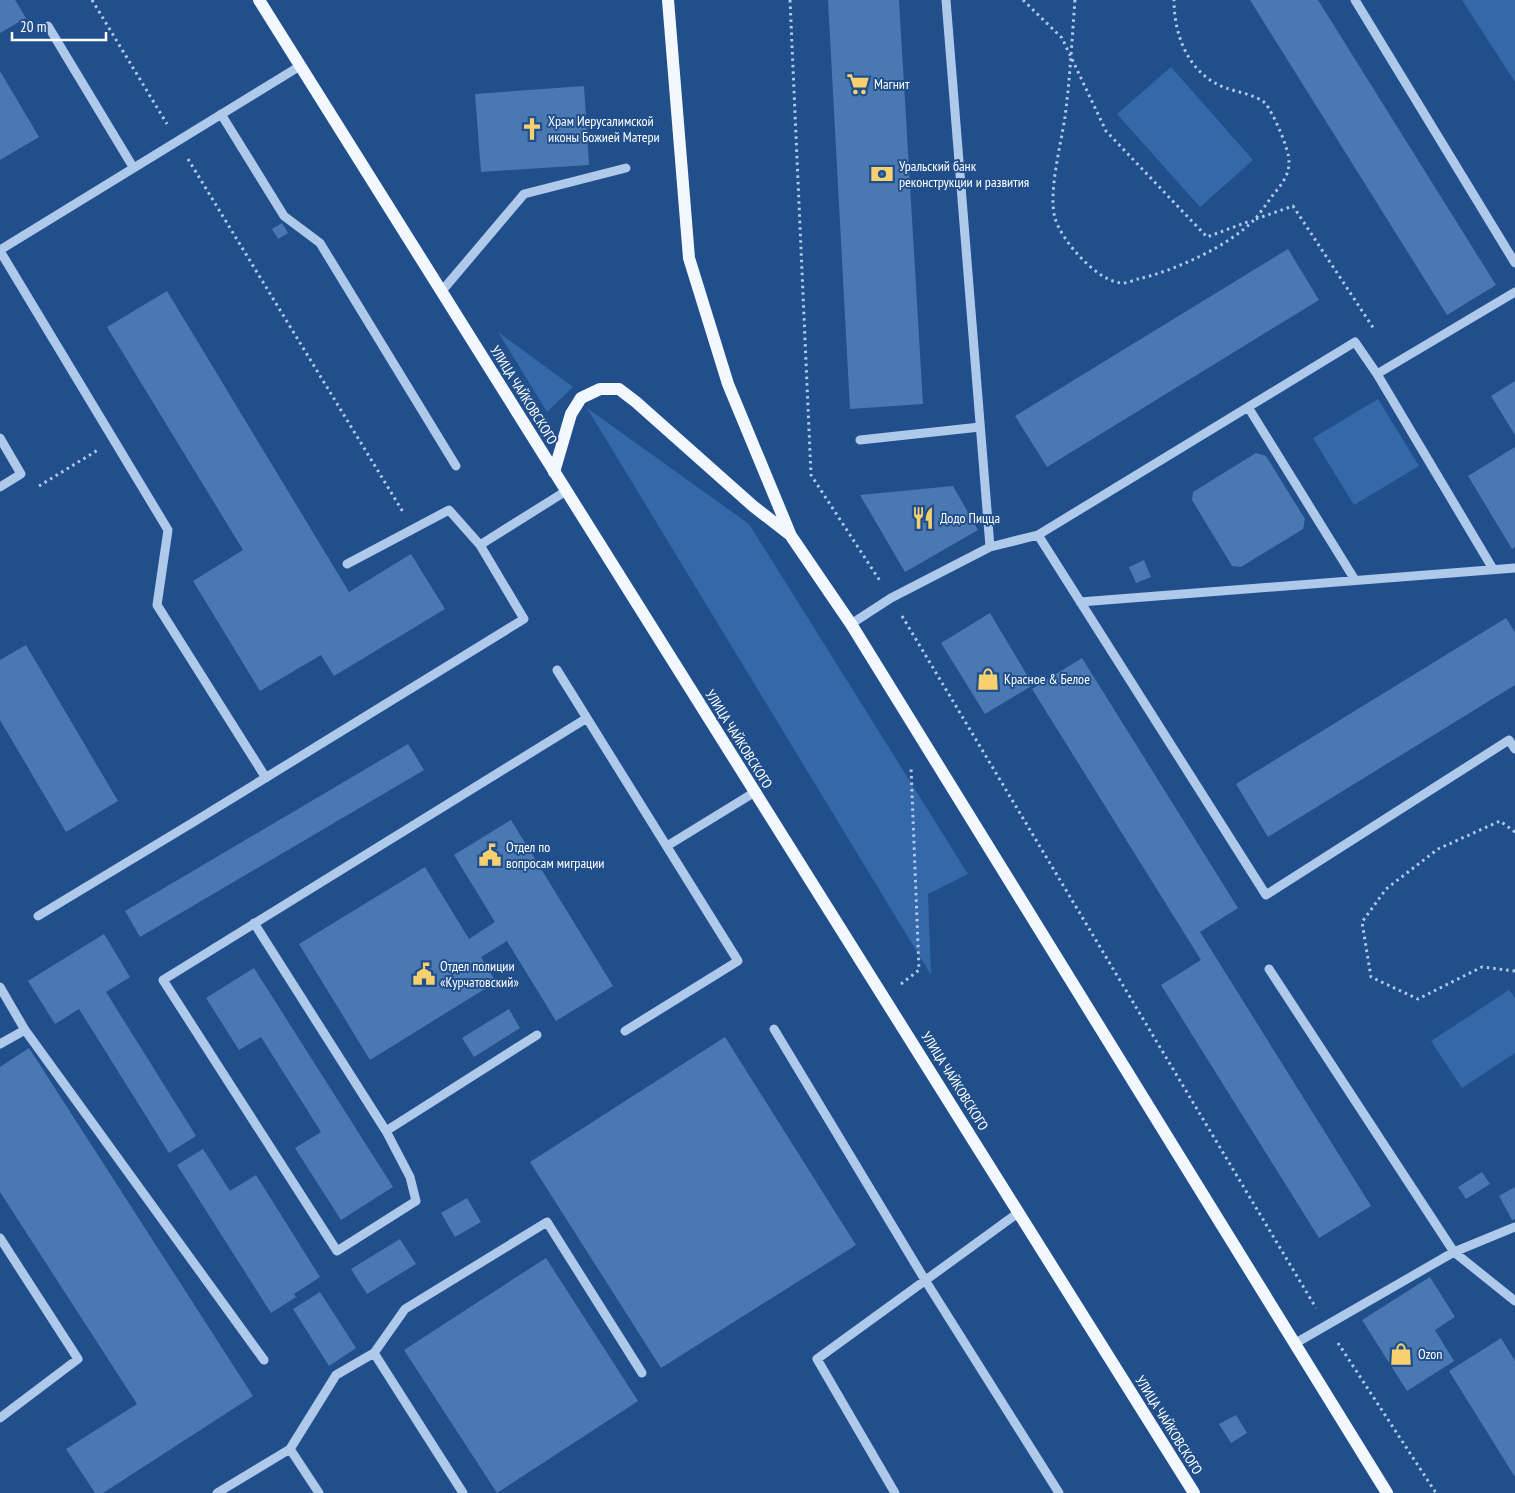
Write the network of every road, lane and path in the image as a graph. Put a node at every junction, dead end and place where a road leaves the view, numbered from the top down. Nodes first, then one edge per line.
1 (92, 0) edge
2 (258, 0) edge
3 (668, 0) edge
4 (790, 0) edge
5 (946, 0) edge
6 (1023, 0) edge
7 (1074, 0) edge
8 (1174, 0) edge
9 (1354, 0) edge
10 (48, 26) dead end
11 (1071, 58) junction
12 (300, 66) junction
13 (221, 114) junction
14 (177, 141) junction
15 (133, 168) junction
16 (626, 168) dead end
17 (1254, 220) junction
18 (0, 250) edge
19 (1515, 263) edge
20 (441, 292) junction
21 (1515, 292) edge
22 (1374, 330) dead end
23 (1377, 374) junction
24 (1248, 407) junction
25 (980, 427) junction
26 (0, 438) edge
27 (114, 440) junction
28 (860, 440) dead end
29 (456, 466) dead end
30 (554, 472) junction
31 (0, 487) edge
32 (33, 489) dead end
33 (566, 491) junction
34 (413, 529) junction
35 (1038, 535) junction
36 (791, 536) junction
37 (480, 545) junction
38 (990, 547) junction
39 (346, 564) dead end
40 (1515, 568) edge
41 (1493, 569) junction
42 (1354, 580) junction
43 (891, 598) junction
44 (1080, 602) junction
45 (851, 624) junction
46 (557, 670) dead end
47 (587, 718) junction
48 (1515, 749) edge
49 (911, 758) dead end
50 (266, 778) junction
51 (755, 792) junction
52 (1515, 832) edge
53 (667, 846) junction
54 (38, 916) dead end
55 (254, 923) junction
56 (1269, 969) dead end
57 (1515, 971) edge
58 (0, 987) edge
59 (885, 997) junction
60 (774, 1028) dead end
61 (25, 1030) junction
62 (625, 1031) dead end
63 (537, 1036) dead end
64 (0, 1044) edge
65 (386, 1131) junction
66 (1018, 1213) junction
67 (1515, 1227) edge
68 (0, 1238) edge
69 (1454, 1252) junction
70 (925, 1280) junction
71 (1515, 1301) edge
72 (1326, 1324) junction
73 (1294, 1344) junction
74 (374, 1353) junction
75 (264, 1360) dead end
76 (642, 1373) dead end
77 (0, 1418) edge
78 (290, 1449) junction
79 (217, 1493) edge
80 (319, 1493) edge
81 (463, 1493) edge
82 (895, 1493) edge
83 (1059, 1493) edge
84 (1194, 1493) edge
85 (1387, 1493) edge
86 (1436, 1493) edge

1 - 14 path
2 - 12 main road, УЛИЦА ЧАЙКОВСКОГО
3 - 36 main road
4 - 43 path
5 - 25 street
6 - 11 path
7 - 11 path
8 - 17 path
9 - 19 street
10 - 15 street
11 - 17 path
11 - 17 path
12 - 13 street
12 - 20 main road, УЛИЦА ЧАЙКОВСКОГО
13 - 14 street
13 - 29 street
14 - 15 street
14 - 34 path
15 - 18 street
16 - 20 street
17 - 22 path
18 - 27 street
20 - 30 main road, УЛИЦА ЧАЙКОВСКОГО
21 - 23 street
23 - 24 street
23 - 41 street
24 - 35 street
24 - 42 street
25 - 28 street
25 - 38 street
26 - 31 street
27 - 32 path
27 - 50 street
30 - 33 main road, УЛИЦА ЧАЙКОВСКОГО
30 - 36 main road
33 - 37 street
33 - 51 main road, УЛИЦА ЧАЙКОВСКОГО
34 - 37 street
34 - 39 street
35 - 38 street
35 - 44 street
36 - 45 main road
37 - 50 street
38 - 43 street
40 - 41 street
41 - 42 street
42 - 44 street
43 - 45 street
43 - 72 path
44 - 48 street
45 - 73 main road
46 - 47 street
47 - 53 street
47 - 55 street
49 - 59 path
50 - 54 street
51 - 53 street
51 - 59 main road, УЛИЦА ЧАЙКОВСКОГО
52 - 57 path
53 - 62 street
55 - 65 street
55 - 65 street
56 - 69 street
58 - 61 street
59 - 66 main road, УЛИЦА ЧАЙКОВСКОГО
60 - 70 street
61 - 64 street
61 - 75 street
63 - 65 street
66 - 70 street
66 - 84 main road, УЛИЦА ЧАЙКОВСКОГО
67 - 69 street
68 - 77 street
69 - 71 street
69 - 72 street
70 - 82 street
70 - 83 street
72 - 73 street
72 - 86 path
73 - 85 main road
74 - 76 street
74 - 78 street
74 - 81 street
78 - 79 street
78 - 80 street

